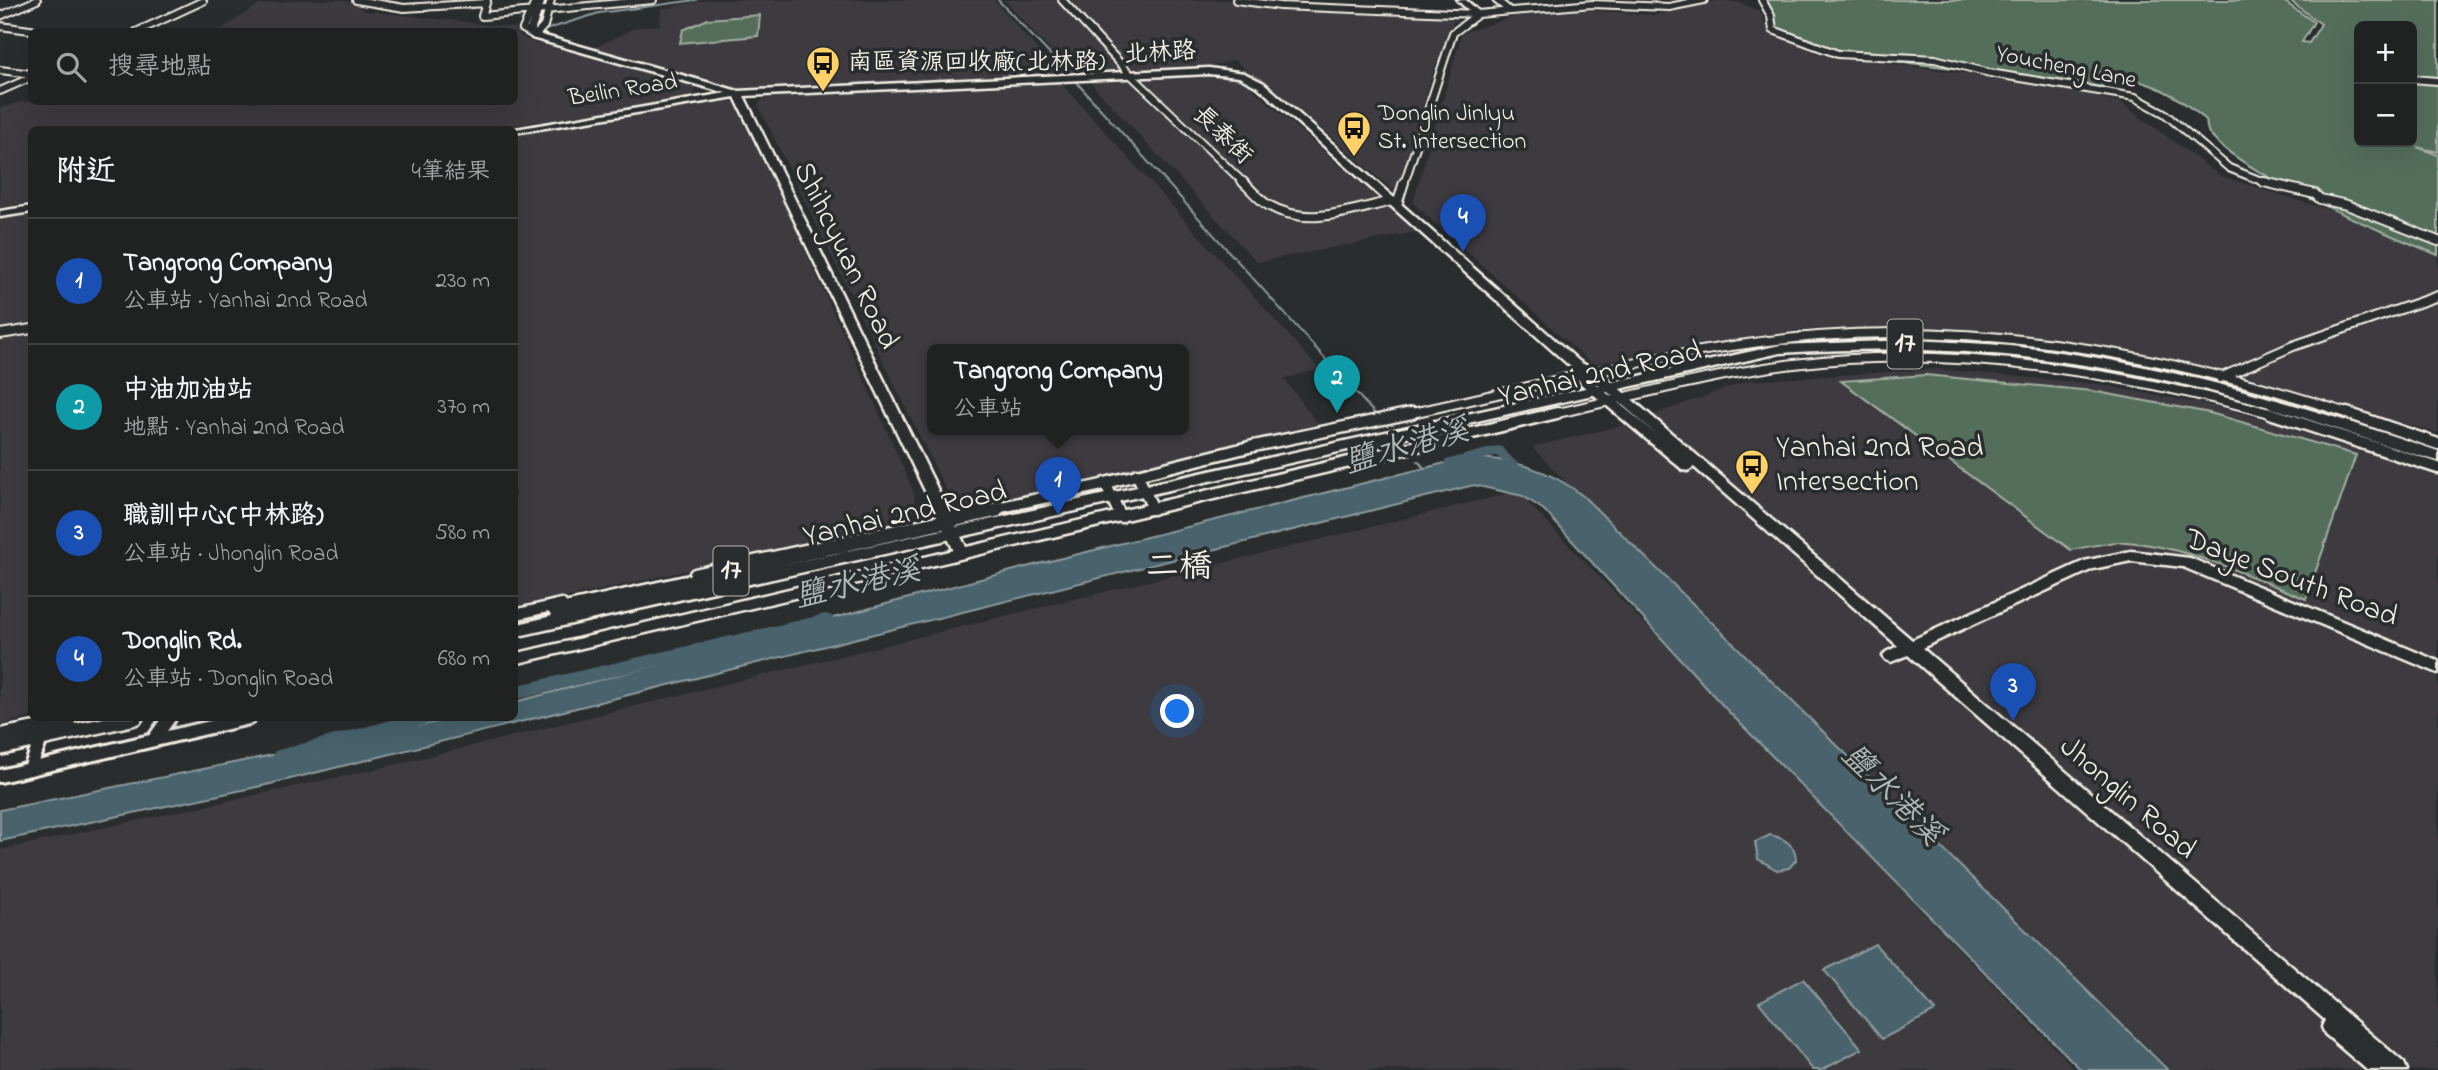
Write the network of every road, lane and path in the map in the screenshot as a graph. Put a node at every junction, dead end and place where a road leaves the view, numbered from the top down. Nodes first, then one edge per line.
1 (37, 0) edge
2 (189, 0) edge
3 (356, 0) edge
4 (432, 0) edge
5 (539, 0) edge
6 (549, 0) edge
7 (592, 0) edge
8 (653, 0) edge
9 (1062, 0) edge
10 (1236, 0) edge
11 (1321, 0) edge
12 (1361, 0) edge
13 (1461, 0) edge
14 (1496, 0) edge
15 (1545, 0) edge
16 (1664, 0) edge
17 (1704, 0) edge
18 (1762, 0) edge
19 (202, 1) edge
20 (486, 1) edge
21 (1244, 1) edge
22 (383, 3) edge
23 (1281, 3) edge
24 (1425, 5) dead end
25 (1677, 6) junction
26 (426, 7) junction
27 (1317, 7) junction
28 (589, 8) junction
29 (1357, 8) junction
30 (1555, 8) junction
31 (1431, 10) junction
32 (1510, 11) junction
33 (540, 12) junction
34 (1478, 14) junction
35 (0, 16) edge
36 (0, 26) edge
37 (145, 28) edge
38 (28, 30) edge
39 (0, 70) edge
40 (28, 75) edge
41 (1131, 75) junction
42 (1247, 77) joint
43 (28, 78) edge
44 (2417, 79) edge
45 (2438, 81) edge
46 (701, 82) junction
47 (0, 91) edge
48 (738, 94) junction
49 (682, 103) junction
50 (518, 129) edge
51 (1394, 203) junction
52 (28, 210) edge
53 (0, 214) edge
54 (2438, 242) edge
55 (2438, 296) edge
56 (28, 330) edge
57 (0, 334) edge
58 (1597, 383) junction
59 (2217, 386) junction
60 (2383, 431) junction
61 (2438, 444) edge
62 (2438, 449) edge
63 (2438, 456) edge
64 (2438, 468) edge
65 (1140, 481) junction
66 (1108, 489) junction
67 (1153, 509) junction
68 (1121, 517) junction
69 (948, 524) junction
70 (962, 553) junction
71 (518, 614) edge
72 (518, 619) edge
73 (518, 630) edge
74 (1901, 651) junction
75 (518, 658) edge
76 (2438, 667) edge
77 (73, 721) edge
78 (102, 721) edge
79 (167, 721) edge
80 (235, 721) edge
81 (49, 726) edge
82 (0, 731) edge
83 (0, 736) edge
84 (154, 738) junction
85 (0, 748) edge
86 (30, 769) junction
87 (0, 776) edge
88 (2382, 1070) edge
89 (2397, 1070) edge

1 - 35 street
2 - 19 street
3 - 22 street
4 - 26 street
5 - 33 street
6 - 33 street
7 - 28 street
8 - 28 street
9 - 41 street, 長泰街
10 - 21 street
11 - 27 street
12 - 29 street
13 - 34 street
14 - 32 street
15 - 30 street
16 - 25 street
17 - 25 street
18 - 54 street, Youcheng Lane
19 - 37 street
20 - 26 street
20 - 33 street
21 - 23 street
22 - 26 street
23 - 27 street
24 - 31 street
25 - 30 street
27 - 29 street
28 - 33 street
29 - 31 street
30 - 32 street
31 - 34 street
32 - 34 street
33 - 46 street
34 - 51 street
36 - 38 street
39 - 40 street
41 - 42 street, 北林路
41 - 48 street, 北林路
41 - 51 street, 長泰街
42 - 51 street, Jhonglin Road
43 - 47 street
44 - 45 street
46 - 48 street
46 - 49 street
48 - 49 street, Beilin Road
48 - 69 street, Shihcyuan Road
49 - 50 street, Beilin Road
51 - 58 street, Jhonglin Road
52 - 53 street
55 - 59 street
56 - 57 street
58 - 59 street, Yanhai 2nd Road
58 - 59 main road, Yanhai 2nd Road / 17
58 - 65 street, Yanhai 2nd Road
58 - 65 main road, Yanhai 2nd Road / 17
58 - 67 street, Yanhai 2nd Road
58 - 74 street, Jhonglin Road
59 - 60 main road, 17
59 - 64 street
60 - 61 street
60 - 62 main road, 17
60 - 63 main road, 17
65 - 66 main road, Yanhai 2nd Road / 17
65 - 67 street
66 - 68 street
66 - 69 main road, Yanhai 2nd Road / 17
66 - 69 street, Yanhai 2nd Road
67 - 68 street, Yanhai 2nd Road
68 - 70 street, Yanhai 2nd Road
69 - 70 street, Shihcyuan Road
69 - 71 street, Yanhai 2nd Road
69 - 72 main road, Yanhai 2nd Road / 17
69 - 73 main road, Yanhai 2nd Road / 17
70 - 75 street, Yanhai 2nd Road
74 - 76 street, Daye South Road
74 - 88 street, Jhonglin Road
74 - 89 street, Jhonglin Road
77 - 81 main road
78 - 81 main road
79 - 84 street
80 - 84 street
81 - 82 street
81 - 83 main road
81 - 85 main road
81 - 86 street
84 - 86 street
86 - 87 street

